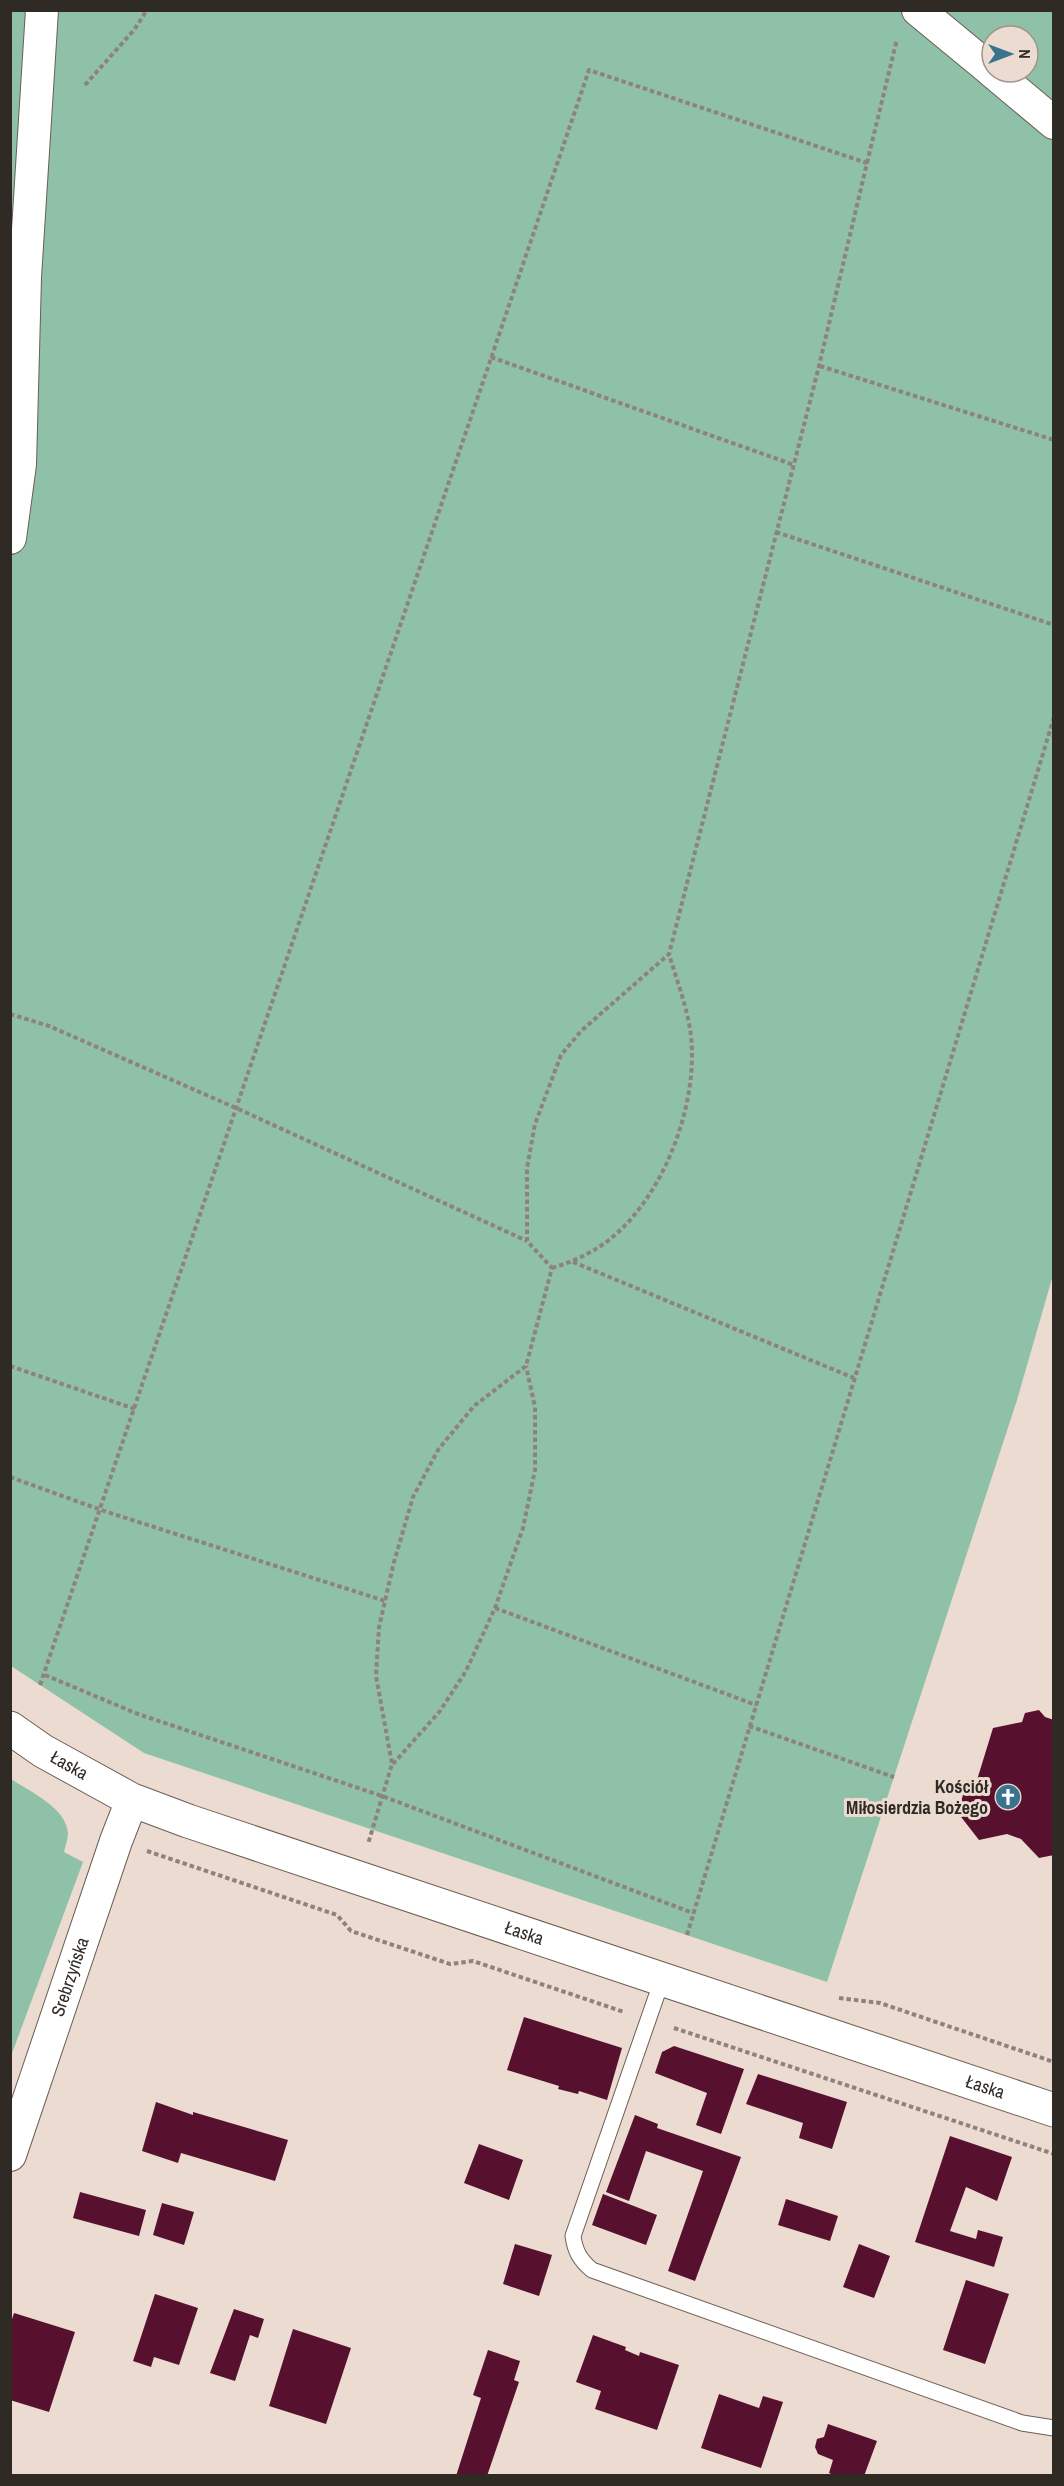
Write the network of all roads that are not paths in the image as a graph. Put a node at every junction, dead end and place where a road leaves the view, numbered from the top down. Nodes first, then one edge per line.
1 (42, 10) edge
2 (918, 10) edge
3 (980, 62) edge
4 (1006, 84) edge
5 (1053, 123) edge
6 (10, 538) edge
7 (10, 1728) edge
8 (132, 1800) junction
9 (662, 1980) junction
10 (1053, 2110) edge
11 (10, 2155) edge
12 (1053, 2428) edge

1 - 6 street
2 - 3 street
4 - 5 street
7 - 8 main road, Łaska
8 - 9 main road, Łaska
8 - 11 street, Srebrzyńska
9 - 10 main road, Łaska
9 - 12 lane

